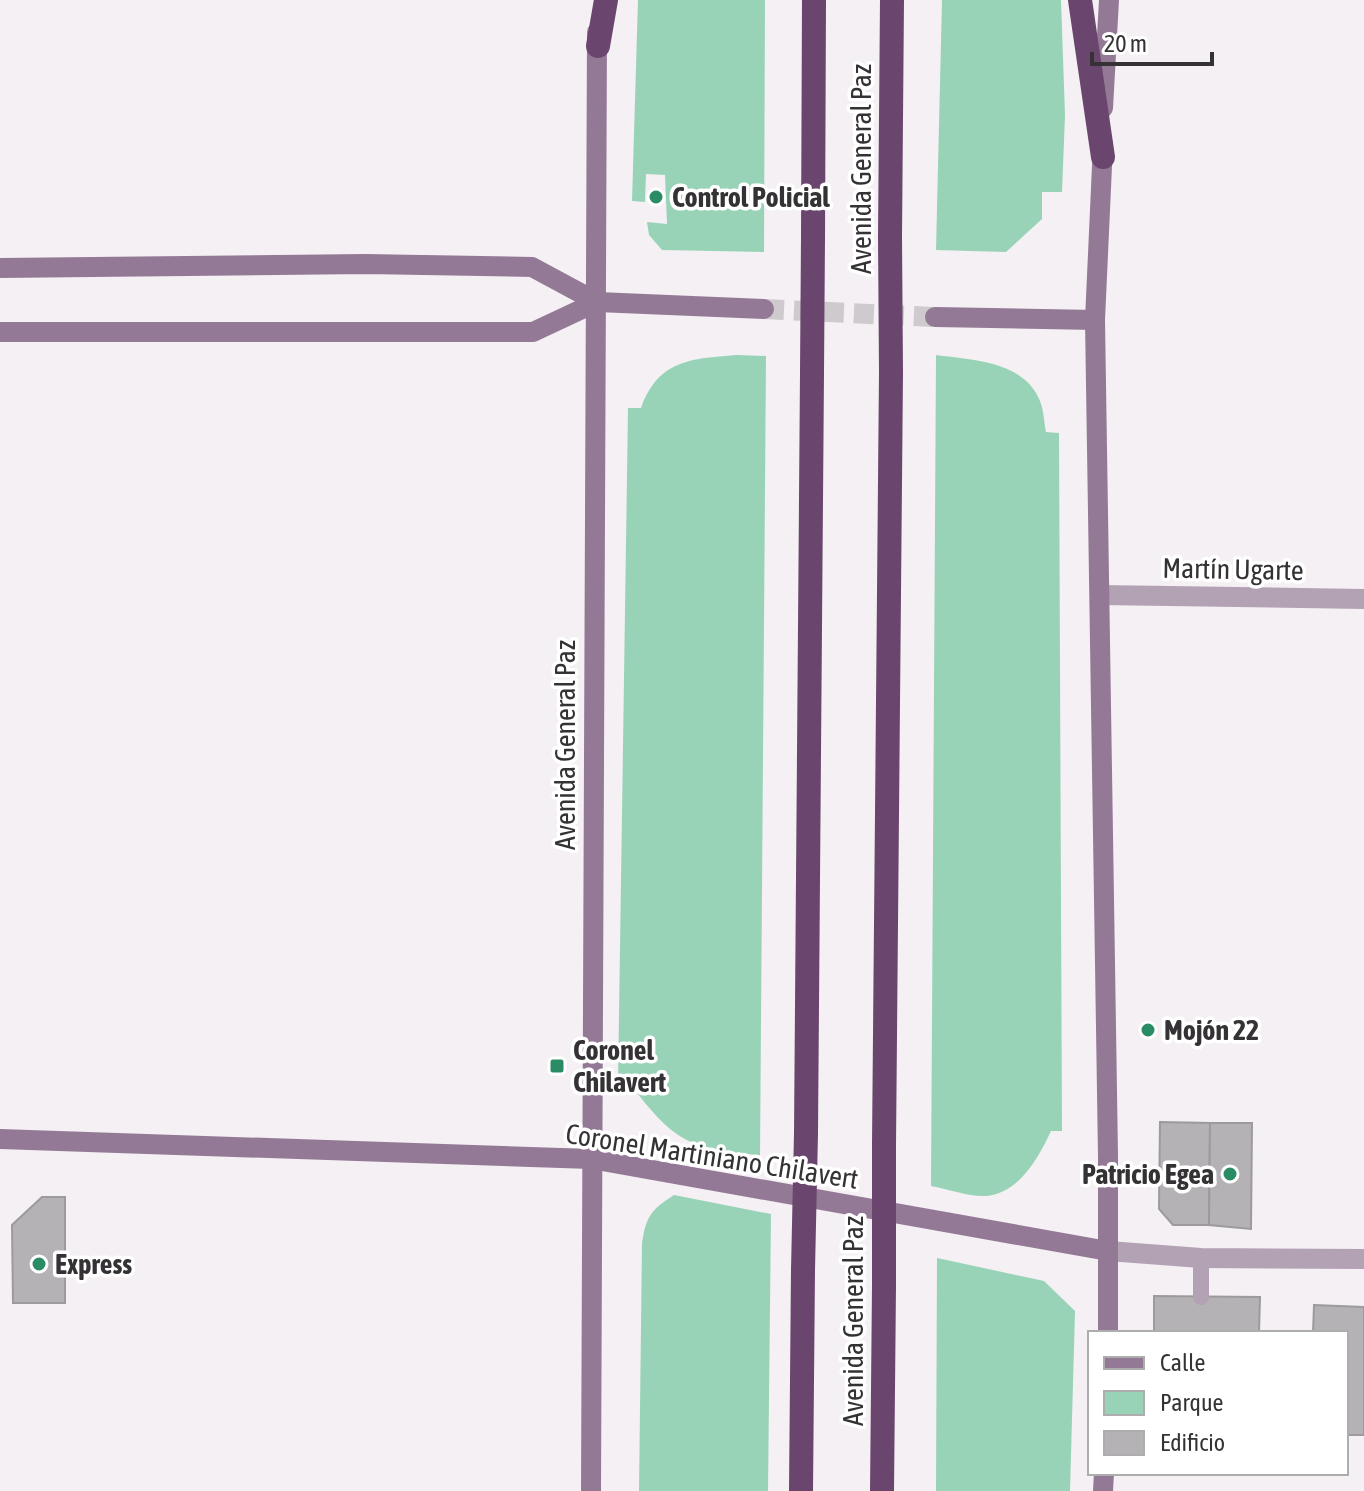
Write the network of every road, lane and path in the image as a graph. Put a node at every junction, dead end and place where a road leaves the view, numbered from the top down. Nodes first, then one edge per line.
1 (596, 0) edge
2 (606, 0) edge
3 (814, 0) edge
4 (892, 0) edge
5 (1080, 0) edge
6 (1109, 0) edge
7 (598, 46) junction
8 (1103, 157) junction
9 (0, 268) edge
10 (597, 302) junction
11 (764, 309) tunnel mouth
12 (935, 317) tunnel mouth
13 (1095, 320) junction
14 (0, 332) edge
15 (1100, 595) junction
16 (1364, 599) edge
17 (0, 1139) edge
18 (591, 1159) junction
19 (1108, 1251) junction
20 (1201, 1258) junction
21 (1364, 1259) edge
22 (1201, 1297) dead end
23 (1108, 1331) edge
24 (591, 1491) edge
25 (801, 1491) edge
26 (882, 1491) edge

1 - 7 street, Avenida General Paz
2 - 7 highway
3 - 25 highway, Avenida General Paz, bridge
4 - 26 highway, Avenida General Paz, bridge
5 - 8 highway
6 - 8 street
7 - 10 street, Avenida General Paz
8 - 13 street
9 - 10 street
10 - 11 street
10 - 14 street
10 - 18 street, Avenida General Paz
12 - 13 street
13 - 15 street
15 - 16 street, Martín Ugarte
15 - 19 street
17 - 18 street, Coronel Martiniano Chilavert
18 - 19 street, Coronel Martiniano Chilavert
18 - 24 street, Avenida General Paz
19 - 20 street, Coronel Martiniano Chilavert
19 - 23 street
20 - 21 street, Coronel Martiniano Chilavert
20 - 22 lane

